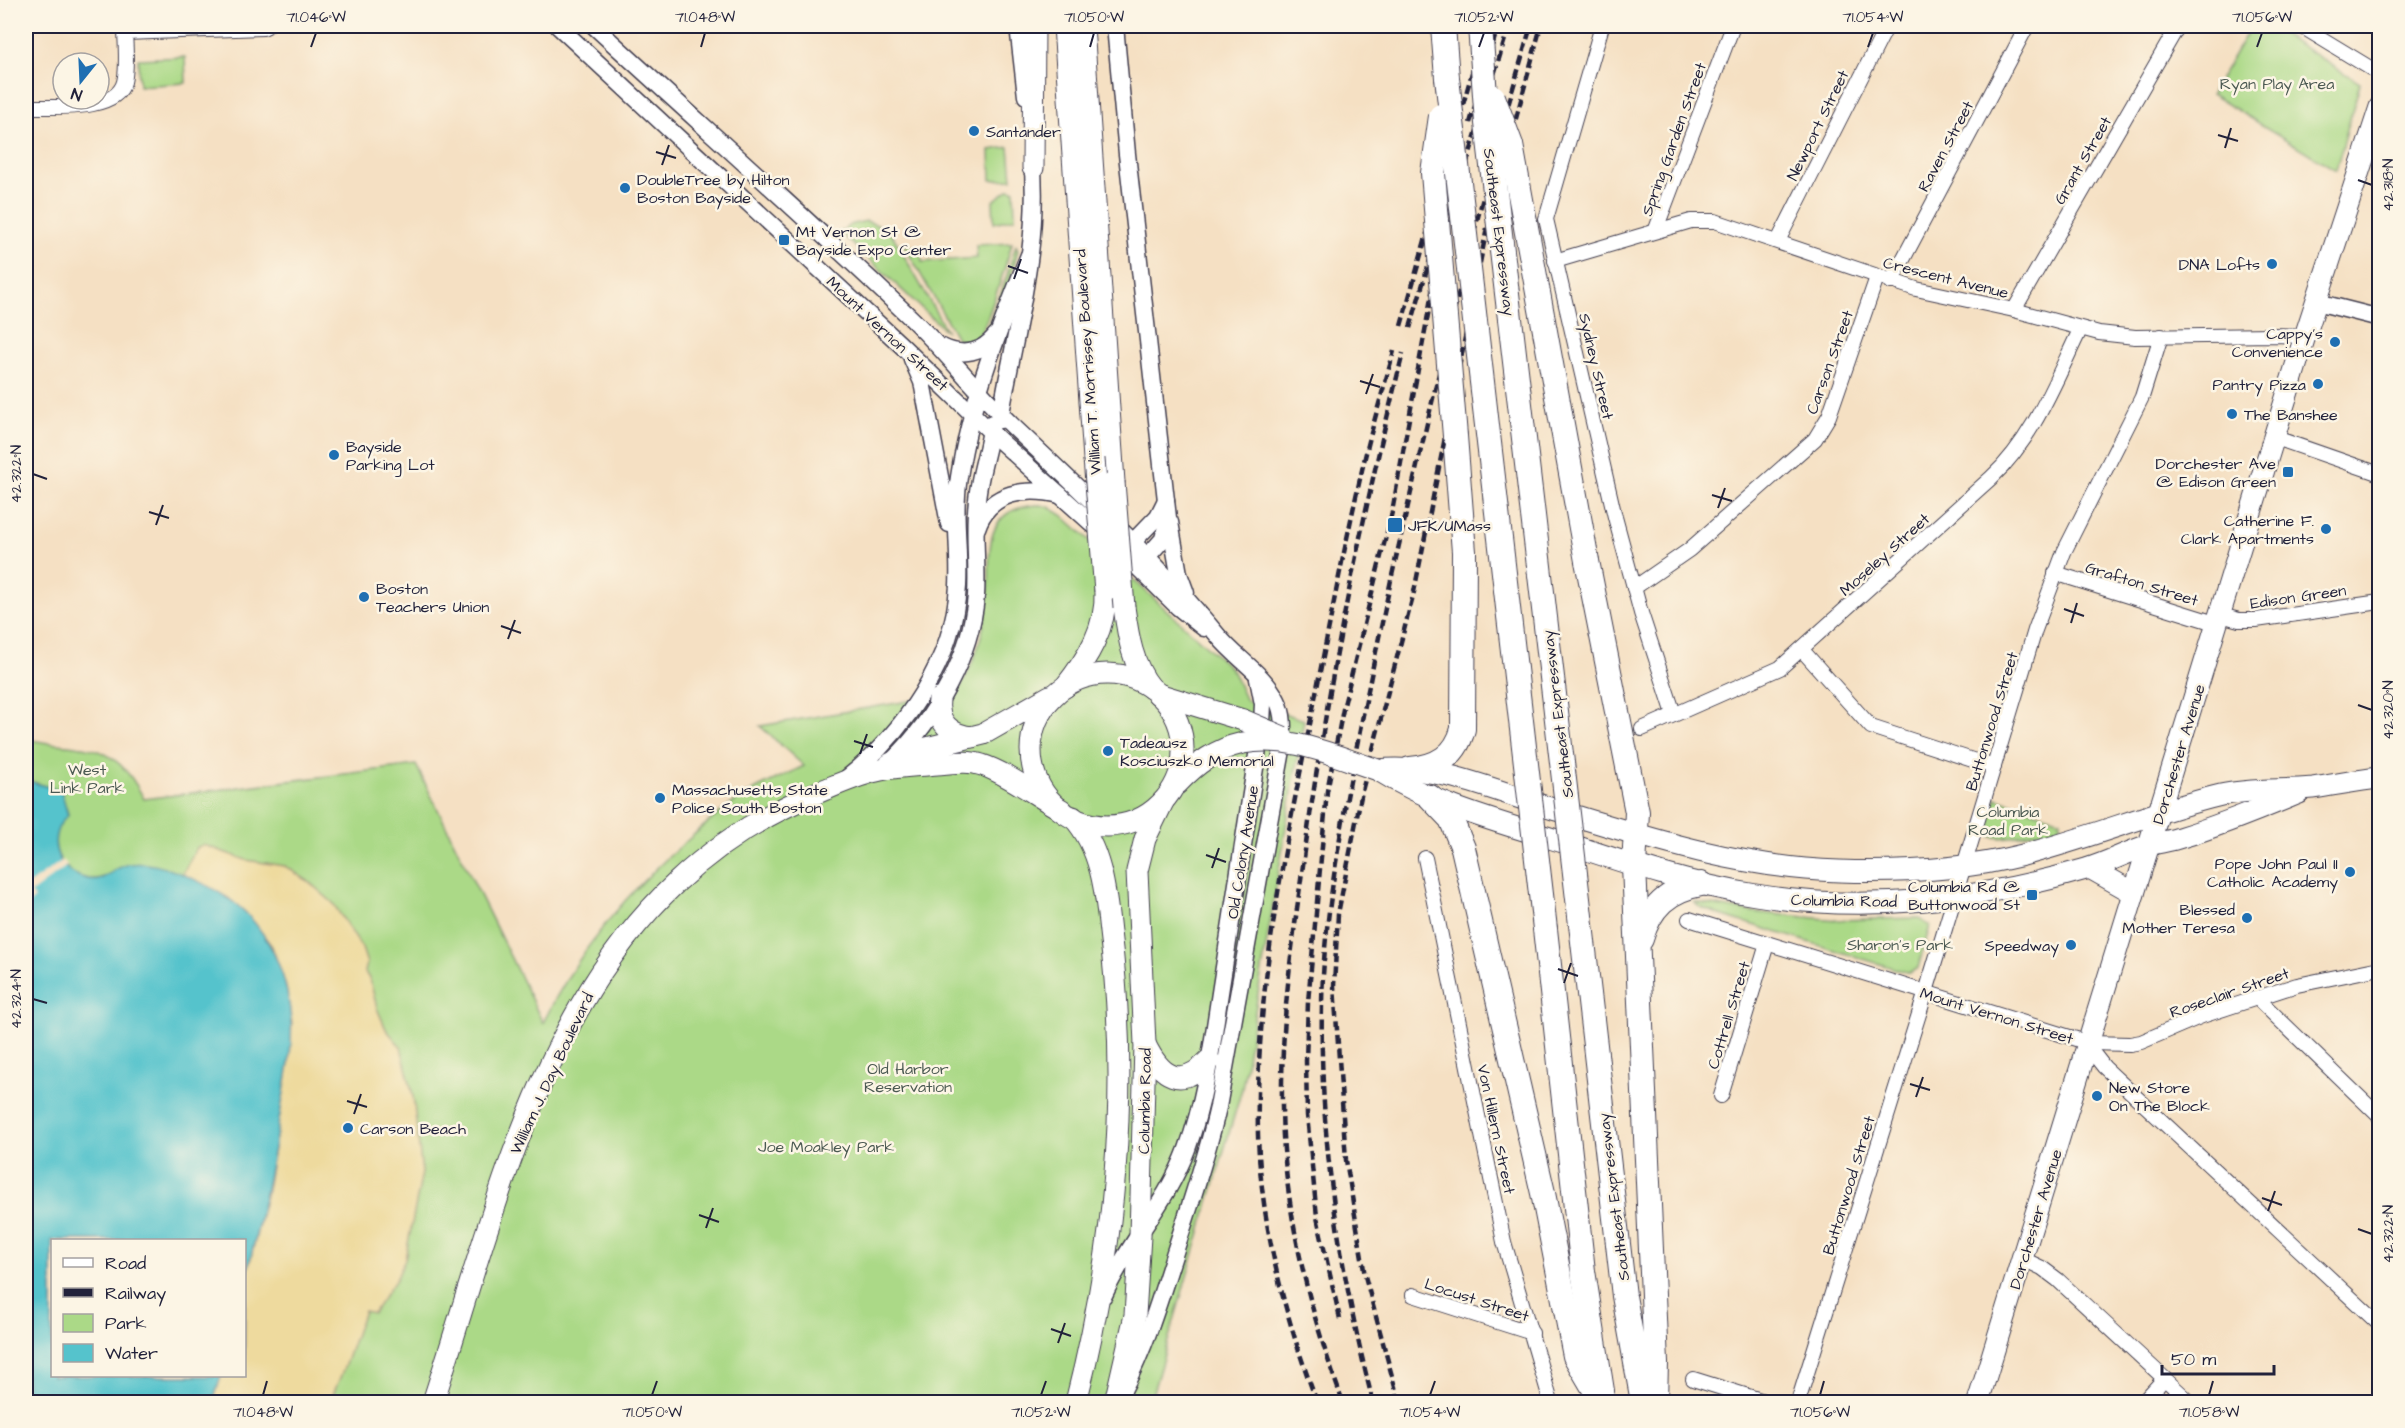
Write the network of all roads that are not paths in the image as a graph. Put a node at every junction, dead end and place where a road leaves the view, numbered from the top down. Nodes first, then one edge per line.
1 (267, 26) edge
2 (558, 26) edge
3 (594, 26) edge
4 (1018, 26) edge
5 (1034, 26) edge
6 (1064, 26) edge
7 (1083, 26) edge
8 (1115, 26) edge
9 (1443, 26) edge
10 (1480, 26) edge
11 (1602, 26) edge
12 (1733, 26) edge
13 (1887, 26) edge
14 (2028, 26) edge
15 (2178, 26) edge
16 (2301, 26) edge
17 (125, 29) edge
18 (1482, 69) junction
19 (2379, 74) edge
20 (1447, 78) junction
21 (26, 107) edge
22 (2379, 111) edge
23 (1033, 168) junction
24 (1656, 230) junction
25 (1778, 241) junction
26 (1029, 255) junction
27 (1555, 261) junction
28 (1877, 277) junction
29 (1891, 282) junction
30 (2317, 302) junction
31 (2014, 310) junction
32 (2379, 318) edge
33 (2080, 330) junction
34 (998, 332) junction
35 (2161, 336) junction
36 (2305, 336) junction
37 (900, 344) junction
38 (938, 344) junction
39 (979, 390) junction
40 (973, 414) junction
41 (1001, 414) junction
42 (991, 432) junction
43 (2276, 438) junction
44 (1007, 446) junction
45 (2379, 474) edge
46 (1060, 495) junction
47 (1166, 500) junction
48 (976, 535) junction
49 (1128, 547) junction
50 (1142, 562) junction
51 (959, 572) junction
52 (2055, 573) junction
53 (1634, 588) junction
54 (1191, 602) junction
55 (2379, 602) edge
56 (2219, 620) junction
57 (1219, 637) junction
58 (1802, 650) junction
59 (1256, 674) junction
60 (1063, 688) junction
61 (1156, 692) junction
62 (939, 699) junction
63 (1674, 714) junction
64 (1642, 729) dead end
65 (977, 737) junction
66 (1297, 744) junction
67 (1994, 767) junction
68 (882, 769) junction
69 (1410, 769) junction
70 (1378, 770) junction
71 (2379, 778) edge
72 (839, 784) junction
73 (2314, 788) junction
74 (1167, 796) junction
75 (1430, 797) junction
76 (2160, 812) junction
77 (1067, 814) junction
78 (1637, 835) junction
79 (2150, 845) junction
80 (1425, 858) dead end
81 (1635, 866) junction
82 (1964, 866) junction
83 (2090, 868) junction
84 (1701, 884) junction
85 (2134, 893) junction
86 (1955, 897) junction
87 (1689, 919) dead end
88 (1767, 944) junction
89 (1639, 956) junction
90 (2379, 968) edge
91 (1925, 993) junction
92 (2257, 998) junction
93 (2089, 1042) junction
94 (1145, 1044) junction
95 (1209, 1060) junction
96 (1721, 1096) dead end
97 (2379, 1117) edge
98 (1140, 1236) junction
99 (2023, 1259) junction
100 (1413, 1295) dead end
101 (2379, 1325) edge
102 (1092, 1330) junction
103 (1532, 1333) junction
104 (1693, 1379) dead end
105 (2163, 1379) junction
106 (434, 1402) edge
107 (1076, 1402) edge
108 (1116, 1402) edge
109 (1551, 1402) edge
110 (1603, 1402) edge
111 (1643, 1402) edge
112 (1655, 1402) edge
113 (1767, 1402) edge
114 (1798, 1402) edge
115 (1978, 1402) edge
116 (2143, 1402) edge
117 (2190, 1402) edge

1 - 17 street
2 - 37 street, Mount Vernon Street
3 - 38 street, Mount Vernon Street
4 - 23 street
5 - 23 main road
6 - 60 main road, William T. Morrissey Boulevard, bridge
7 - 61 main road, William T. Morrissey Boulevard, bridge
8 - 47 street
9 - 20 highway
10 - 18 highway, Southeast Expressway, bridge
11 - 27 street, Sydney Street
12 - 24 street, Spring Garden Street
13 - 25 street, Newport Street
14 - 29 street, Raven Street
15 - 31 street, Grant Street
16 - 19 street
17 - 21 street
18 - 78 highway, bridge
18 - 111 highway, Southeast Expressway, bridge
20 - 69 highway, bridge
20 - 110 highway, bridge
22 - 30 main road, Dorchester Avenue
23 - 26 street
24 - 25 street, Crescent Avenue
24 - 27 street, Crescent Avenue
25 - 28 street, Crescent Avenue
26 - 34 street
26 - 41 street
27 - 53 street, Sydney Street
28 - 29 street, Crescent Avenue
28 - 53 street, Carson Street
29 - 31 street, Crescent Avenue
30 - 32 street
30 - 36 main road, Dorchester Avenue
31 - 33 street, Crescent Avenue
33 - 35 street, Crescent Avenue
33 - 58 street, Moseley Street
34 - 38 street
34 - 39 street
35 - 36 street, Crescent Avenue
35 - 52 street, Buttonwood Street
36 - 43 main road, Dorchester Avenue
37 - 40 street, Mount Vernon Street
37 - 51 street
38 - 39 street, Mount Vernon Street
39 - 40 street, William J. Day Boulevard
39 - 41 street, Mount Vernon Street
39 - 42 street, William J. Day Boulevard
40 - 42 street, Mount Vernon Street
40 - 51 street, William J. Day Boulevard
41 - 44 street
41 - 49 street, Mount Vernon Street
42 - 44 street, Mount Vernon Street
42 - 48 street, William J. Day Boulevard
43 - 45 street
43 - 56 main road, Dorchester Avenue
44 - 46 street, Mount Vernon Street
46 - 48 street
46 - 49 street, Mount Vernon Street
47 - 49 street
47 - 50 street
47 - 54 street
48 - 62 street, William J. Day Boulevard
49 - 50 street, Mount Vernon Street
50 - 54 street, Mount Vernon Street
50 - 57 street, Mount Vernon Street
51 - 72 street, William J. Day Boulevard
52 - 56 street, Grafton Street
52 - 67 street, Buttonwood Street
53 - 63 street, Sydney Street
54 - 57 street, Mount Vernon Street
55 - 56 street, Edison Green
56 - 76 main road, Dorchester Avenue
57 - 59 street, Mount Vernon Street
58 - 63 street, Moseley Street
58 - 67 street
59 - 95 street, Old Colony Avenue
59 - 108 street, Old Colony Avenue
60 - 61 main road
60 - 65 main road, William J. Day Boulevard
60 - 77 main road
61 - 66 main road, Columbia Road, bridge
61 - 74 main road
62 - 65 main road
62 - 68 street, William J. Day Boulevard
63 - 64 street, Moseley Street
65 - 68 main road, William J. Day Boulevard
66 - 70 main road, Columbia Road, bridge
66 - 74 main road, Columbia Road, bridge
67 - 82 street, Buttonwood Street
68 - 72 main road, William J. Day Boulevard
68 - 77 main road, William J. Day Boulevard
69 - 70 main road, Columbia Road
69 - 78 main road, Columbia Road
70 - 75 main road, Columbia Road
71 - 73 main road, Columbia Road
72 - 106 main road, William J. Day Boulevard
73 - 76 main road, Columbia Road
73 - 79 main road, Columbia Road
74 - 77 main road
74 - 94 main road, Columbia Road
75 - 81 main road, Columbia Road
75 - 110 highway
76 - 79 main road, Dorchester Avenue
76 - 82 main road, Columbia Road
77 - 102 main road, Columbia Road
78 - 81 highway
78 - 82 main road, Columbia Road
79 - 83 main road, Columbia Road
79 - 85 main road, Dorchester Avenue
80 - 103 street, Von Hillern Street
81 - 84 main road, Columbia Road
81 - 89 highway
82 - 86 street, Buttonwood Street
83 - 85 main road
83 - 86 main road, Columbia Road
84 - 86 main road, Columbia Road
84 - 89 highway
85 - 93 main road, Dorchester Avenue
86 - 91 street, Buttonwood Street
87 - 88 street, Mount Vernon Street
88 - 91 street, Mount Vernon Street
88 - 96 street, Cottrell Street
89 - 112 highway
90 - 92 street, Roseclair Street
91 - 93 street, Mount Vernon Street
91 - 114 street, Buttonwood Street
92 - 93 street, Roseclair Street
92 - 97 street
93 - 99 main road, Dorchester Avenue
93 - 101 street, Mount Vernon Street
94 - 95 main road
94 - 98 main road, Columbia Road
95 - 98 street, Old Colony Avenue
98 - 102 street, Old Colony Avenue
98 - 108 main road, Columbia Road
99 - 105 street
99 - 115 main road, Dorchester Avenue
100 - 103 street, Locust Street
102 - 107 main road, Old Colony Avenue
103 - 109 street, Von Hillern Street
104 - 113 street
105 - 116 street
105 - 117 street

